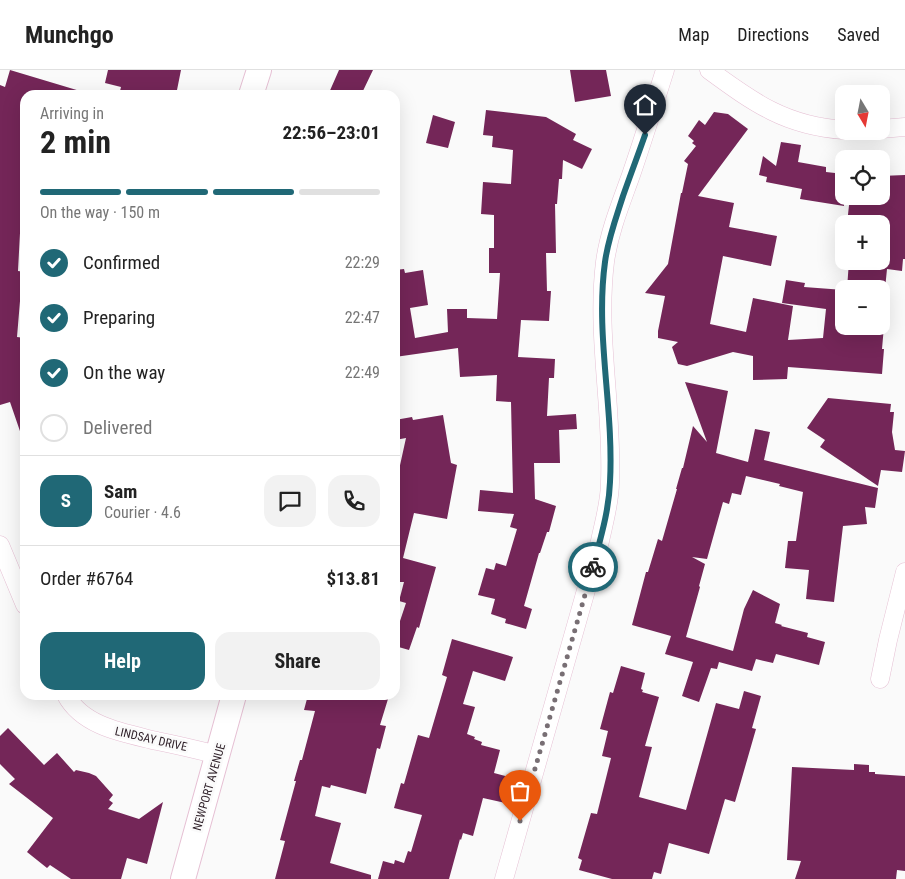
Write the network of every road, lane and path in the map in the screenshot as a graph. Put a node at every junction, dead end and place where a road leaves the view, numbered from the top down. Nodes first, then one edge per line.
1 (260, 70) edge
2 (665, 70) edge
3 (709, 70) edge
4 (253, 90) edge
5 (905, 127) edge
6 (890, 128) edge
7 (835, 129) edge
8 (0, 545) edge
9 (905, 572) edge
10 (20, 593) edge
11 (880, 679) dead end
12 (69, 700) edge
13 (233, 700) edge
14 (218, 755) junction
15 (183, 879) edge
16 (504, 879) edge

1 - 4 street
2 - 16 street
3 - 7 street
5 - 6 street
8 - 10 street
9 - 11 street
12 - 14 street, LINDSAY DRIVE
13 - 14 street, NEWPORT AVENUE
14 - 15 street, NEWPORT AVENUE

